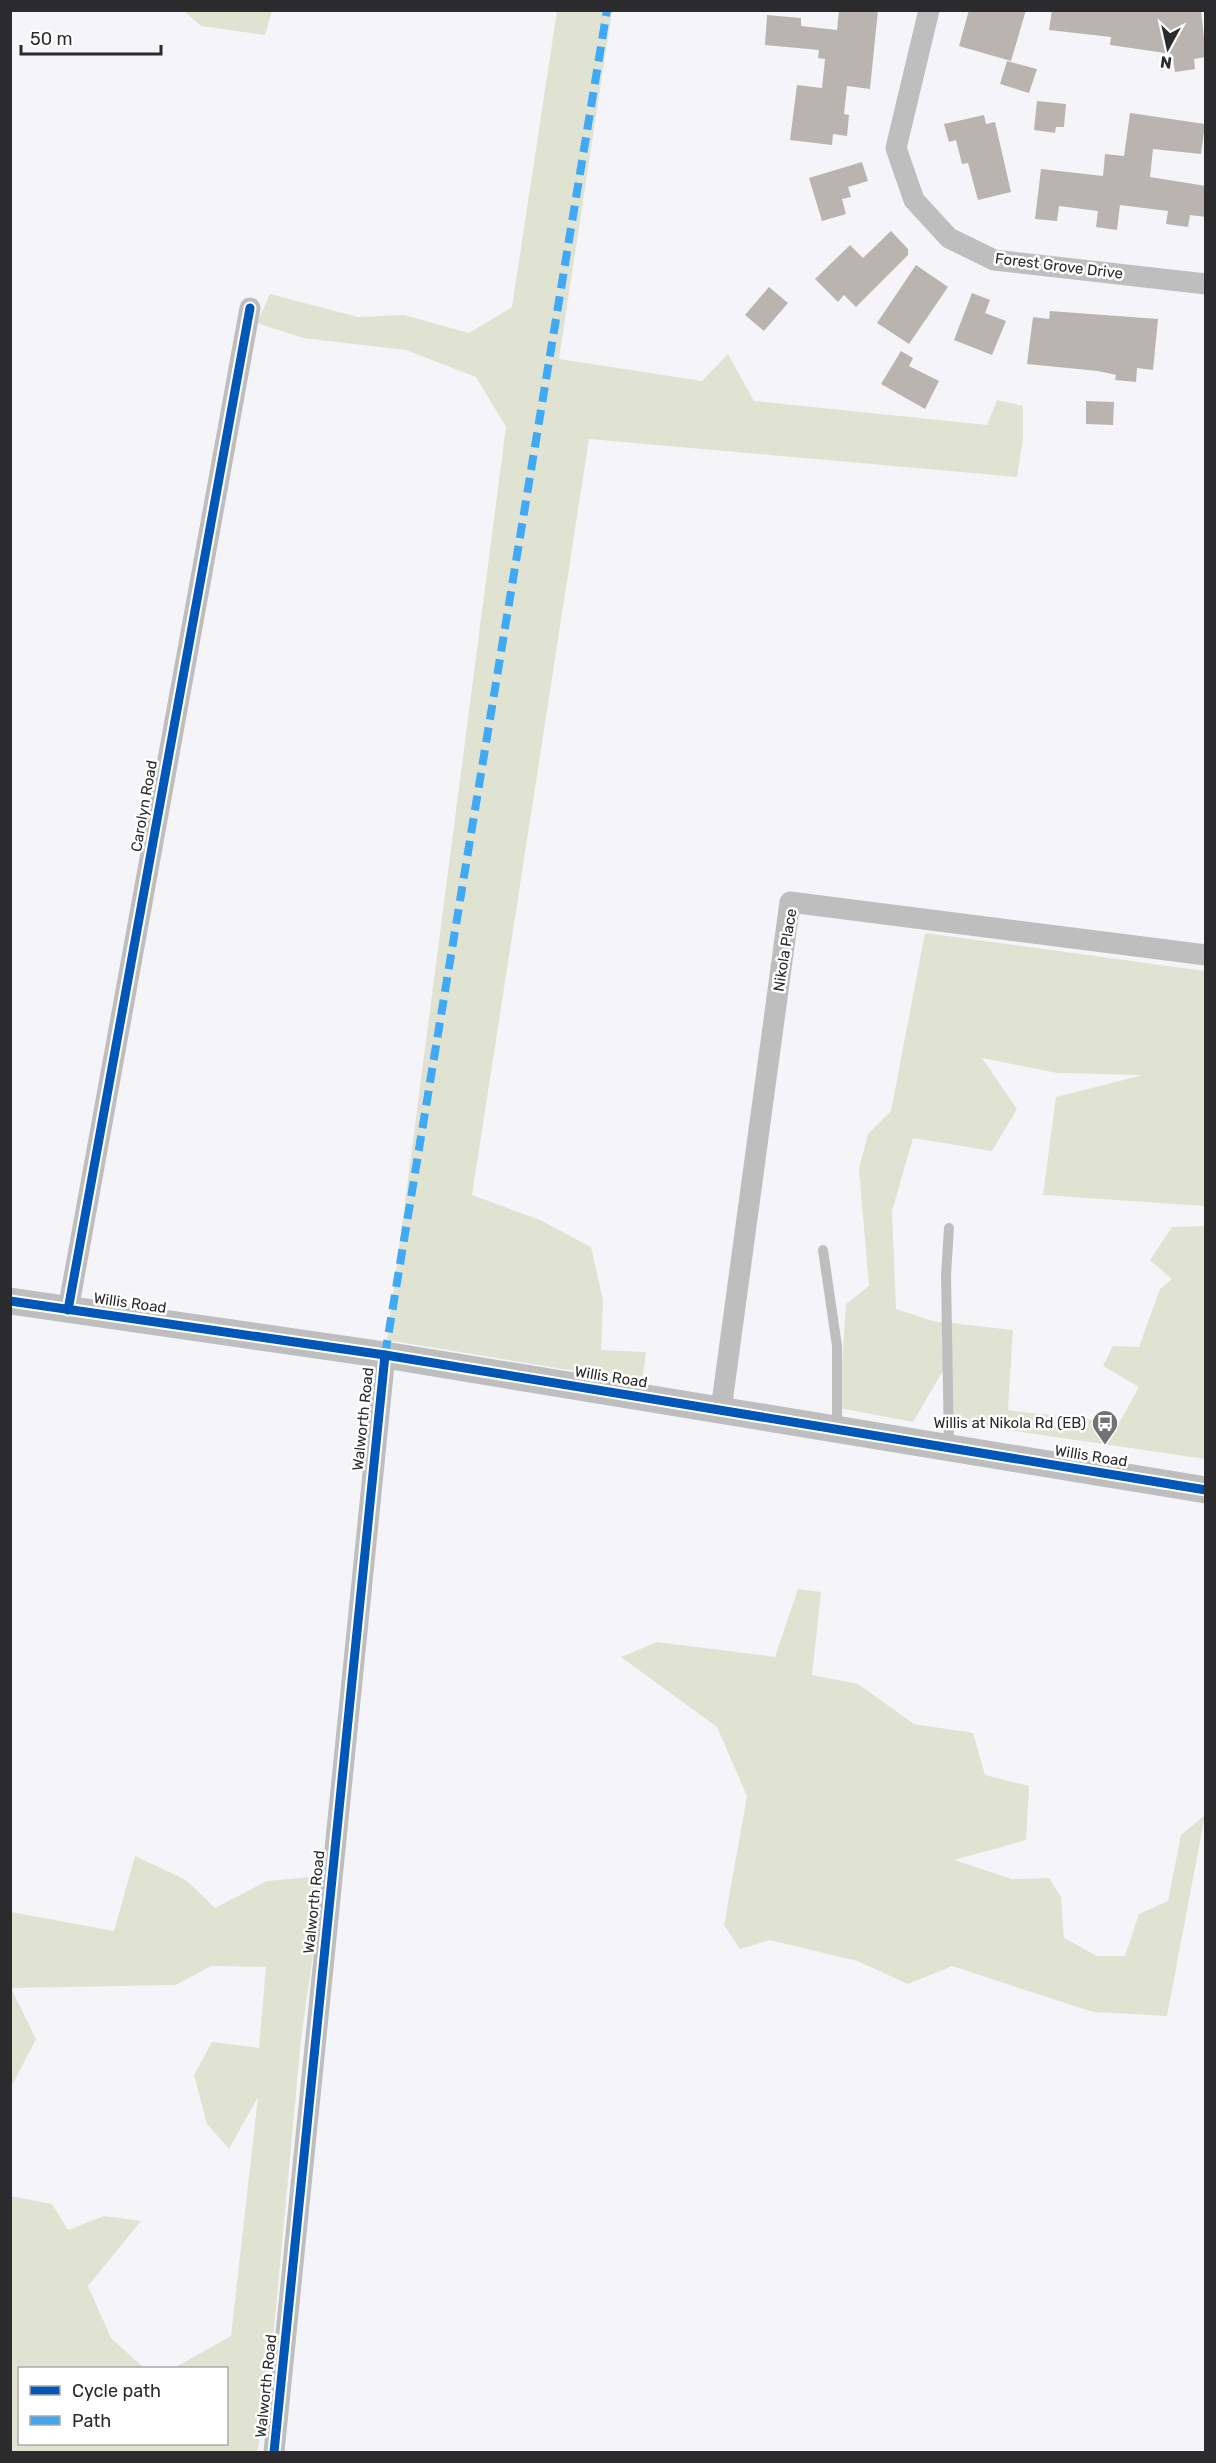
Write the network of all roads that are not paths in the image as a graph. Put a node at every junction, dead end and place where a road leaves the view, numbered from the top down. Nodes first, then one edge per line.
1 (929, 10) edge
2 (1206, 284) edge
3 (250, 308) dead end
4 (1206, 955) edge
5 (949, 1228) dead end
6 (823, 1250) dead end
7 (10, 1301) edge
8 (69, 1310) junction
9 (385, 1355) junction
10 (721, 1410) junction
11 (837, 1429) junction
12 (949, 1448) junction
13 (1206, 1490) edge
14 (274, 2452) edge

1 - 2 street, Forest Grove Drive
3 - 8 street, Carolyn Road
4 - 10 street, Nikola Place
5 - 12 lane
6 - 11 lane
7 - 8 street, Willis Road
8 - 9 street, Willis Road
9 - 10 street, Willis Road
9 - 14 street, Walworth Road
10 - 11 street, Willis Road
11 - 12 street, Willis Road
12 - 13 street, Willis Road

